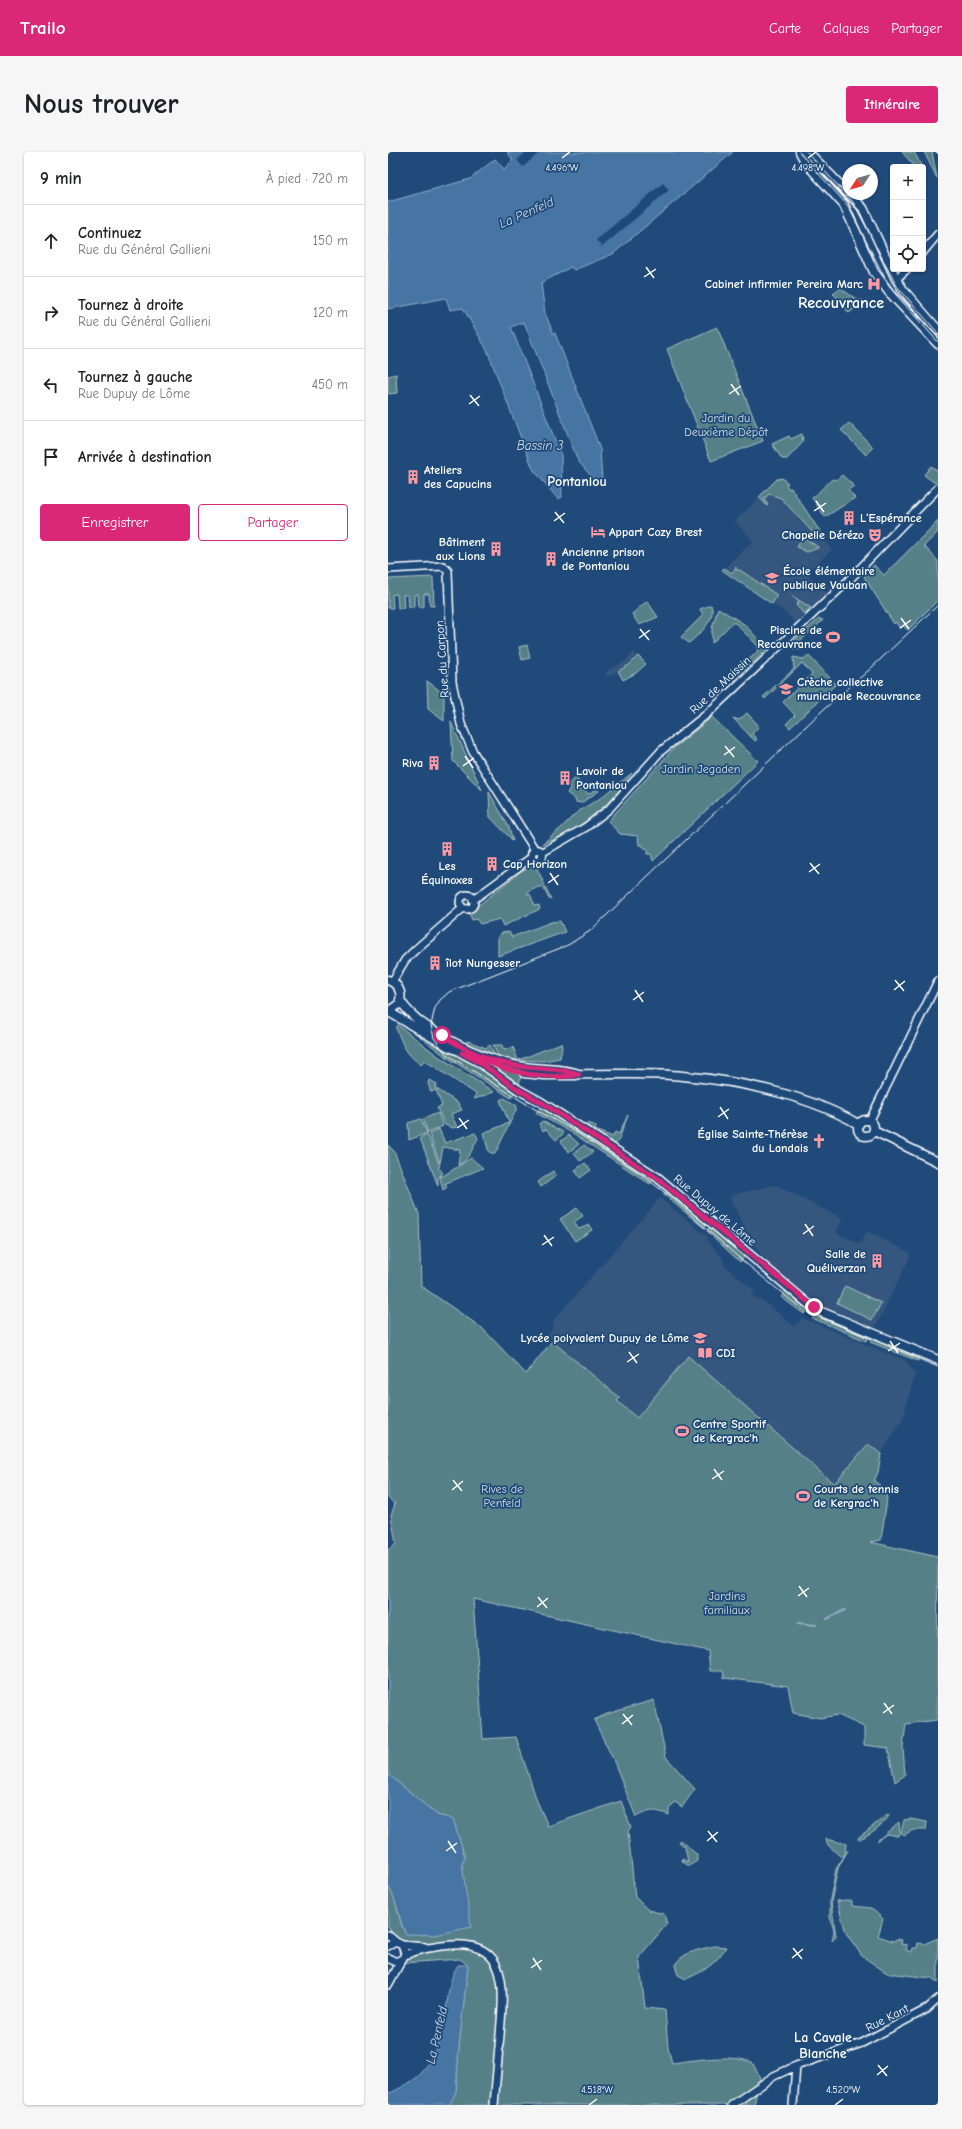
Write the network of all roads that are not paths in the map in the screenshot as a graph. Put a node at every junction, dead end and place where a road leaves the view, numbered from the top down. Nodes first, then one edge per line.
1 (800, 152) edge
2 (808, 152) edge
3 (842, 186) edge
4 (855, 200) edge
5 (858, 204) junction
6 (847, 212) junction
7 (938, 234) edge
8 (926, 248) edge
9 (904, 272) edge
10 (896, 279) junction
11 (883, 284) junction
12 (938, 330) edge
13 (938, 344) edge
14 (938, 488) edge
15 (388, 569) edge
16 (535, 850) junction
17 (543, 852) junction
18 (532, 857) junction
19 (473, 900) junction
20 (463, 908) junction
21 (390, 981) edge
22 (938, 981) edge
23 (400, 1000) junction
24 (388, 1012) edge
25 (462, 1053) junction
26 (579, 1074) junction
27 (870, 1120) junction
28 (858, 1124) junction
29 (874, 1131) junction
30 (938, 1162) edge
31 (938, 1360) edge
32 (388, 1935) edge
33 (399, 1944) junction
34 (388, 1946) edge
35 (431, 1948) junction
36 (403, 1957) junction
37 (388, 1958) edge
38 (388, 1985) edge
39 (938, 1999) edge
40 (796, 2066) junction
41 (494, 2105) edge
42 (732, 2105) edge
43 (793, 2105) edge

1 - 6 main road
2 - 3 main road
4 - 5 main road
5 - 6 main road
5 - 10 main road
6 - 11 main road
7 - 8 street
9 - 10 street
10 - 11 main road
10 - 12 main road
11 - 13 main road
14 - 17 street, Rue de Maissin
15 - 16 street, Rue du Carpon
16 - 17 street
16 - 18 street
17 - 18 street
18 - 19 street
19 - 20 street
19 - 20 street
20 - 21 street
21 - 23 main road
22 - 27 street
23 - 24 main road
23 - 26 main road
24 - 25 main road
25 - 26 main road
25 - 31 main road, Rue Dupuy de Lôme
26 - 28 main road
27 - 28 main road
27 - 29 main road
28 - 29 main road
29 - 30 main road
32 - 33 street
33 - 34 street
33 - 35 street
33 - 36 street
35 - 36 street
35 - 41 street
36 - 37 street
36 - 38 street
39 - 40 street, Rue Kant
40 - 42 street, Rue Kant
40 - 43 street

